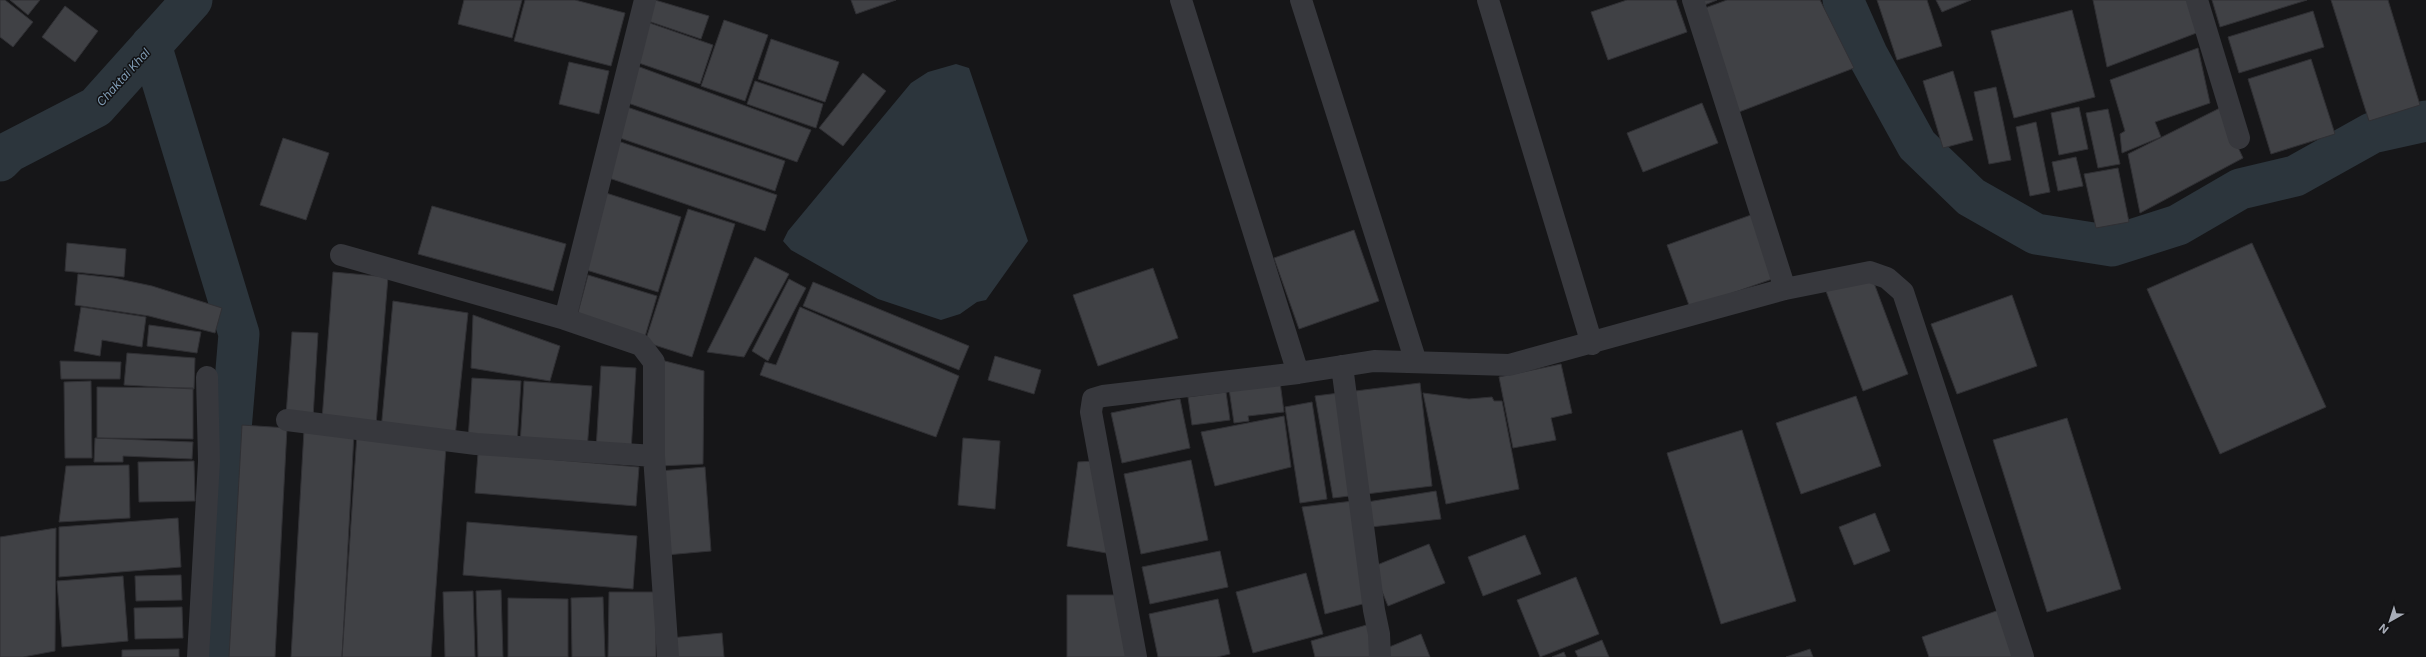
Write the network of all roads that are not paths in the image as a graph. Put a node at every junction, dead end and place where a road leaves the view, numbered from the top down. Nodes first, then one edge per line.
1 (645, 0) edge
2 (1181, 0) edge
3 (1301, 0) edge
4 (1488, 0) edge
5 (1693, 0) edge
6 (2197, 0) edge
7 (2239, 138) dead end
8 (341, 255) dead end
9 (1785, 289) junction
10 (565, 319) junction
11 (1592, 344) junction
12 (1416, 362) junction
13 (1342, 366) junction
14 (1298, 373) junction
15 (207, 377) dead end
16 (287, 420) dead end
17 (654, 456) junction
18 (198, 657) edge
19 (668, 657) edge
20 (1136, 657) edge
21 (1380, 657) edge
22 (2023, 657) edge

1 - 10 street
2 - 14 street
3 - 12 street
4 - 11 street
5 - 9 street
6 - 7 street
8 - 10 street
9 - 11 street
9 - 22 street
10 - 17 street
11 - 12 street
12 - 13 street
13 - 14 street
13 - 21 street
14 - 20 street
15 - 18 street
16 - 17 street
17 - 19 street

